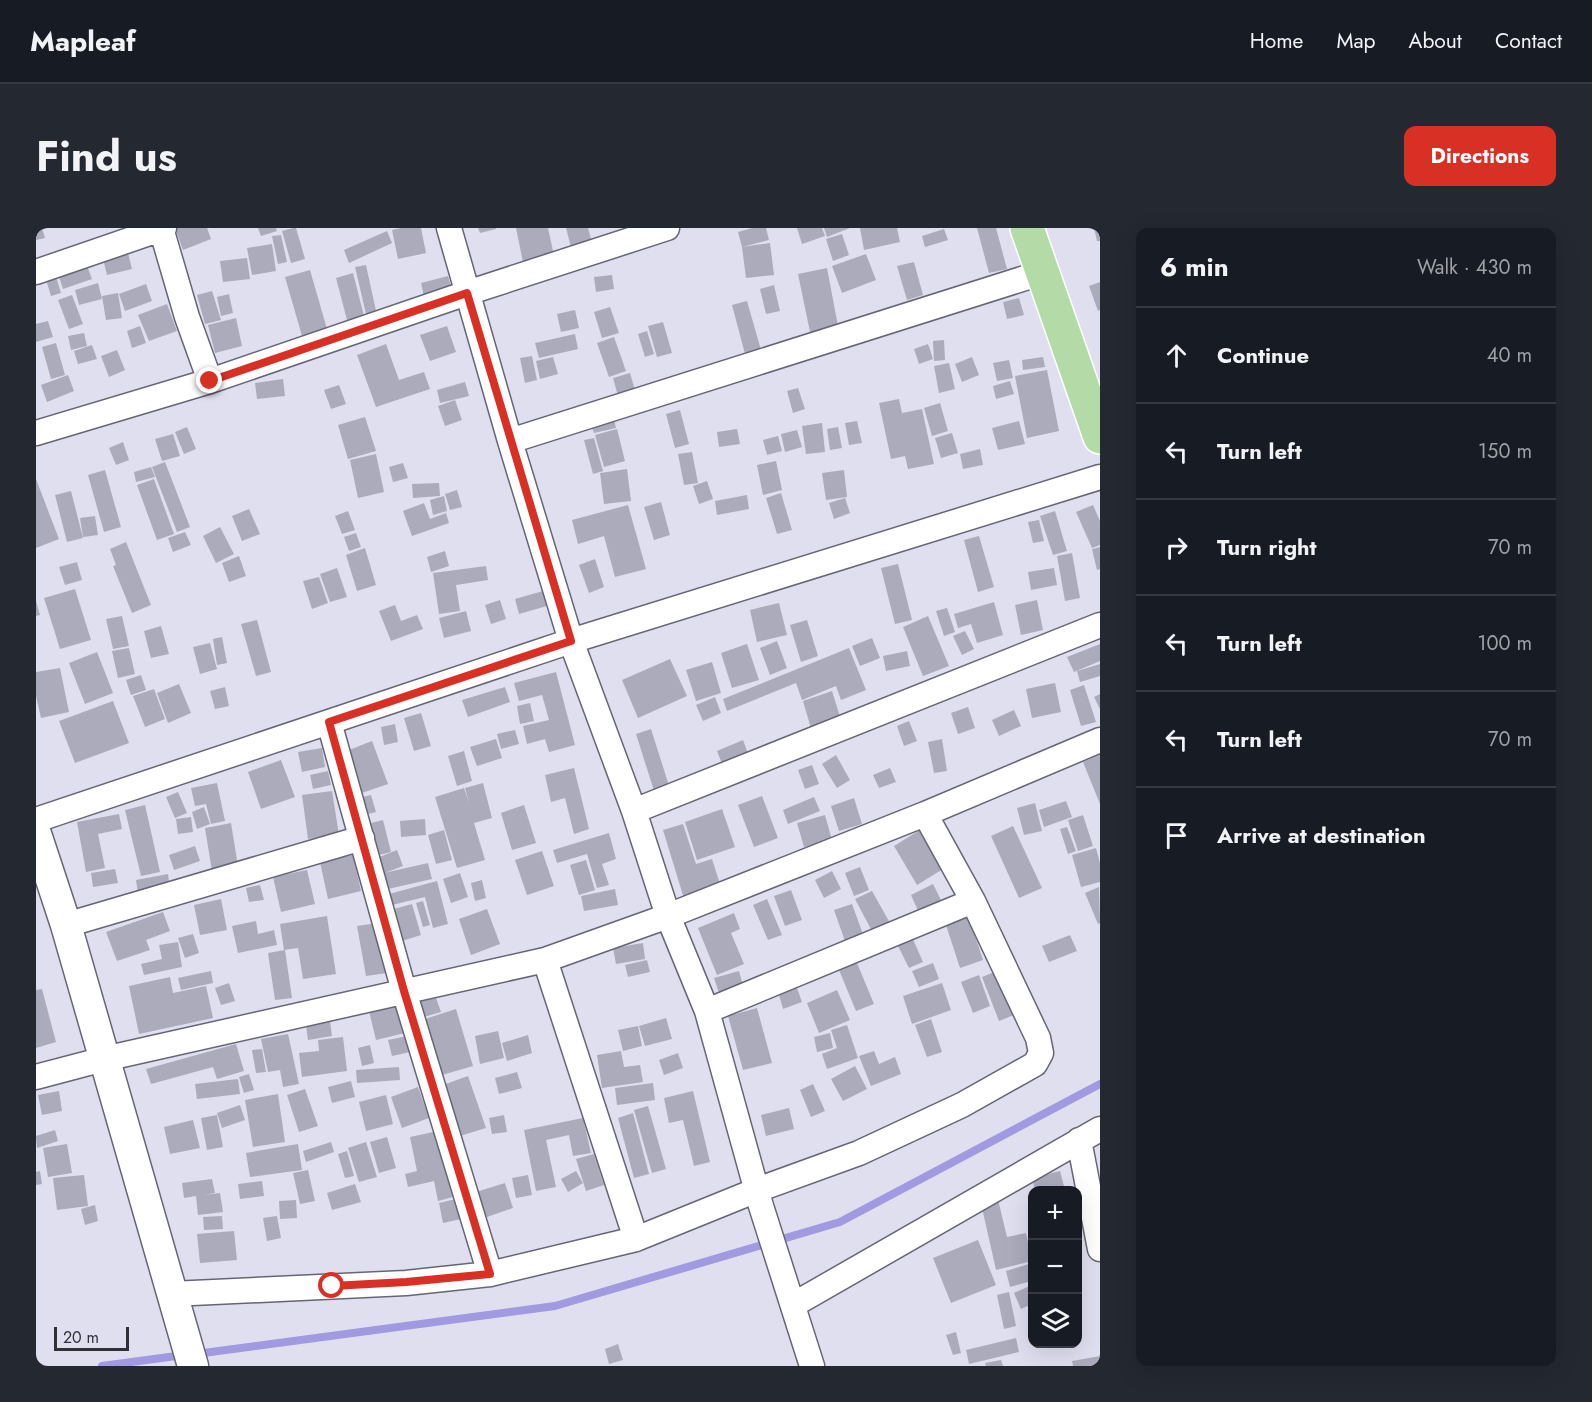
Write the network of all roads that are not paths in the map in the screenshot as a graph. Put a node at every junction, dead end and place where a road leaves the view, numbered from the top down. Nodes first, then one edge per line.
1 (162, 228) edge
2 (449, 228) edge
3 (667, 228) edge
4 (1027, 228) edge
5 (36, 272) edge
6 (1044, 272) junction
7 (467, 293) junction
8 (210, 381) junction
9 (36, 433) edge
10 (1100, 437) edge
11 (510, 441) junction
12 (1100, 477) edge
13 (1100, 625) edge
14 (571, 641) junction
15 (329, 722) junction
16 (1100, 740) edge
17 (634, 811) junction
18 (925, 814) junction
19 (36, 820) edge
20 (36, 834) edge
21 (362, 838) junction
22 (973, 901) junction
23 (668, 916) junction
24 (66, 925) junction
25 (545, 960) junction
26 (404, 991) junction
27 (706, 1011) junction
28 (104, 1059) junction
29 (36, 1077) edge
30 (1100, 1129) edge
31 (1078, 1140) junction
32 (759, 1198) junction
33 (636, 1239) junction
34 (1100, 1249) edge
35 (490, 1274) junction
36 (790, 1294) junction
37 (173, 1302) junction
38 (193, 1366) edge
39 (812, 1366) edge

1 - 5 street
1 - 8 street
2 - 7 street
3 - 7 street
4 - 6 main road
6 - 10 main road
6 - 11 street
7 - 8 street
7 - 11 street
8 - 9 street
11 - 14 street
12 - 14 street
13 - 17 street
14 - 15 street
14 - 17 street
15 - 19 street
15 - 21 street
16 - 18 street
17 - 23 street
18 - 22 street
18 - 23 street
20 - 24 street
21 - 24 street
21 - 26 street
22 - 27 street
22 - 32 street
23 - 25 street
23 - 27 street
24 - 28 street
25 - 26 street
25 - 33 street
26 - 28 street
26 - 35 street
27 - 32 street
28 - 29 street
28 - 37 street
30 - 31 street
31 - 34 street
31 - 36 street
32 - 33 street
32 - 36 street
33 - 35 street
35 - 37 street
36 - 39 street
37 - 38 street

